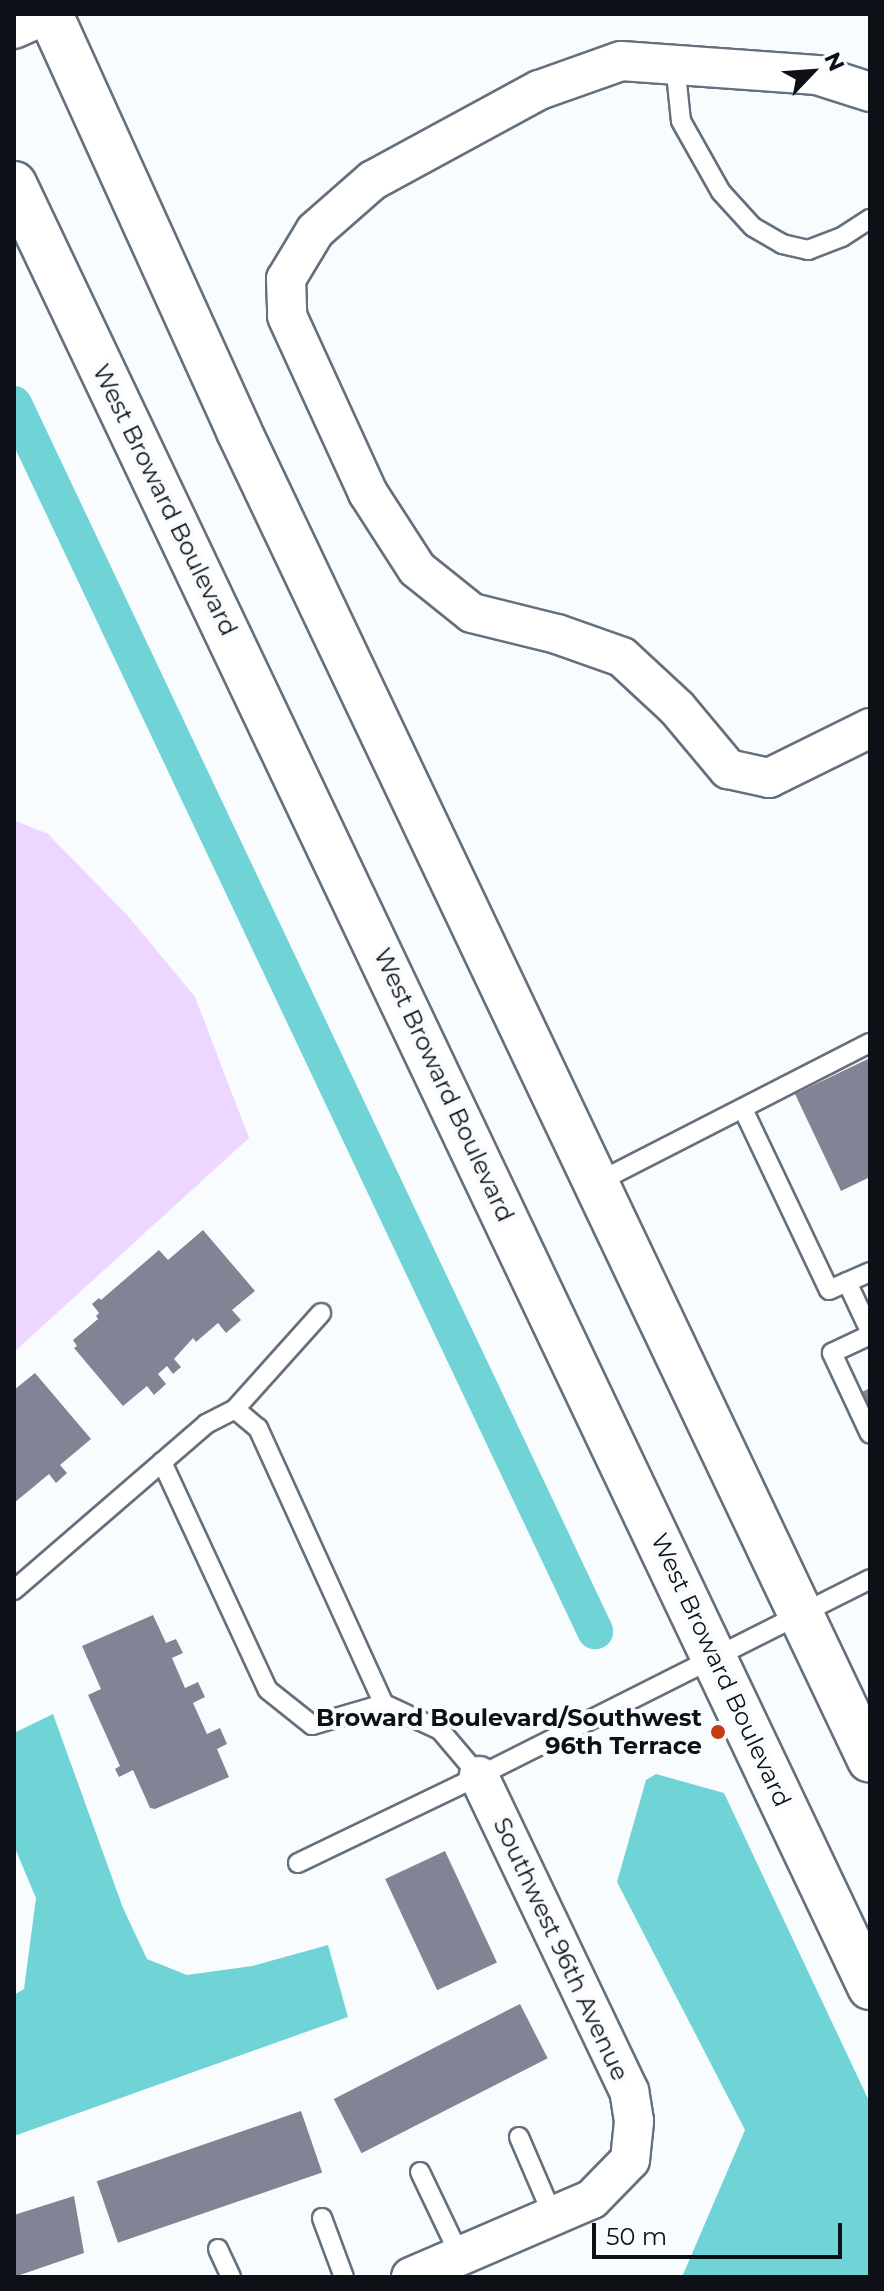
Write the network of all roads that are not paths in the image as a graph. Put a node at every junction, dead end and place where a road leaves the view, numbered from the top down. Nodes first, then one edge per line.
1 (49, 14) edge
2 (14, 29) edge
3 (675, 64) junction
4 (870, 92) edge
5 (14, 184) edge
6 (870, 219) edge
7 (870, 728) edge
8 (870, 1043) edge
9 (743, 1109) junction
10 (598, 1182) junction
11 (870, 1272) edge
12 (847, 1282) junction
13 (321, 1313) dead end
14 (870, 1333) edge
15 (235, 1409) junction
16 (870, 1434) edge
17 (162, 1462) junction
18 (870, 1579) edge
19 (14, 1590) edge
20 (801, 1612) junction
21 (715, 1657) junction
22 (384, 1704) junction
23 (870, 1760) edge
24 (479, 1776) junction
25 (298, 1863) dead end
26 (870, 1987) edge
27 (519, 2137) dead end
28 (420, 2172) dead end
29 (553, 2216) junction
30 (322, 2218) dead end
31 (218, 2249) dead end
32 (460, 2256) junction
33 (231, 2277) edge
34 (344, 2277) edge
35 (411, 2277) edge

1 - 2 street
1 - 10 main road
3 - 4 street
3 - 6 lane
3 - 7 street
5 - 21 main road, West Broward Boulevard
8 - 9 lane
9 - 10 lane
9 - 12 lane
10 - 20 main road
11 - 12 lane
12 - 14 lane
13 - 15 lane
14 - 16 lane
15 - 17 lane
15 - 22 lane
17 - 19 lane
17 - 22 lane
18 - 20 lane
20 - 21 lane
20 - 23 main road
21 - 24 lane
21 - 26 main road, West Broward Boulevard
22 - 24 lane
24 - 25 lane
24 - 29 street, Southwest 96th Avenue
27 - 29 lane
28 - 32 lane
29 - 32 street, Southwest 96th Avenue
30 - 34 lane
31 - 33 lane
32 - 35 street, Southwest 96th Avenue

